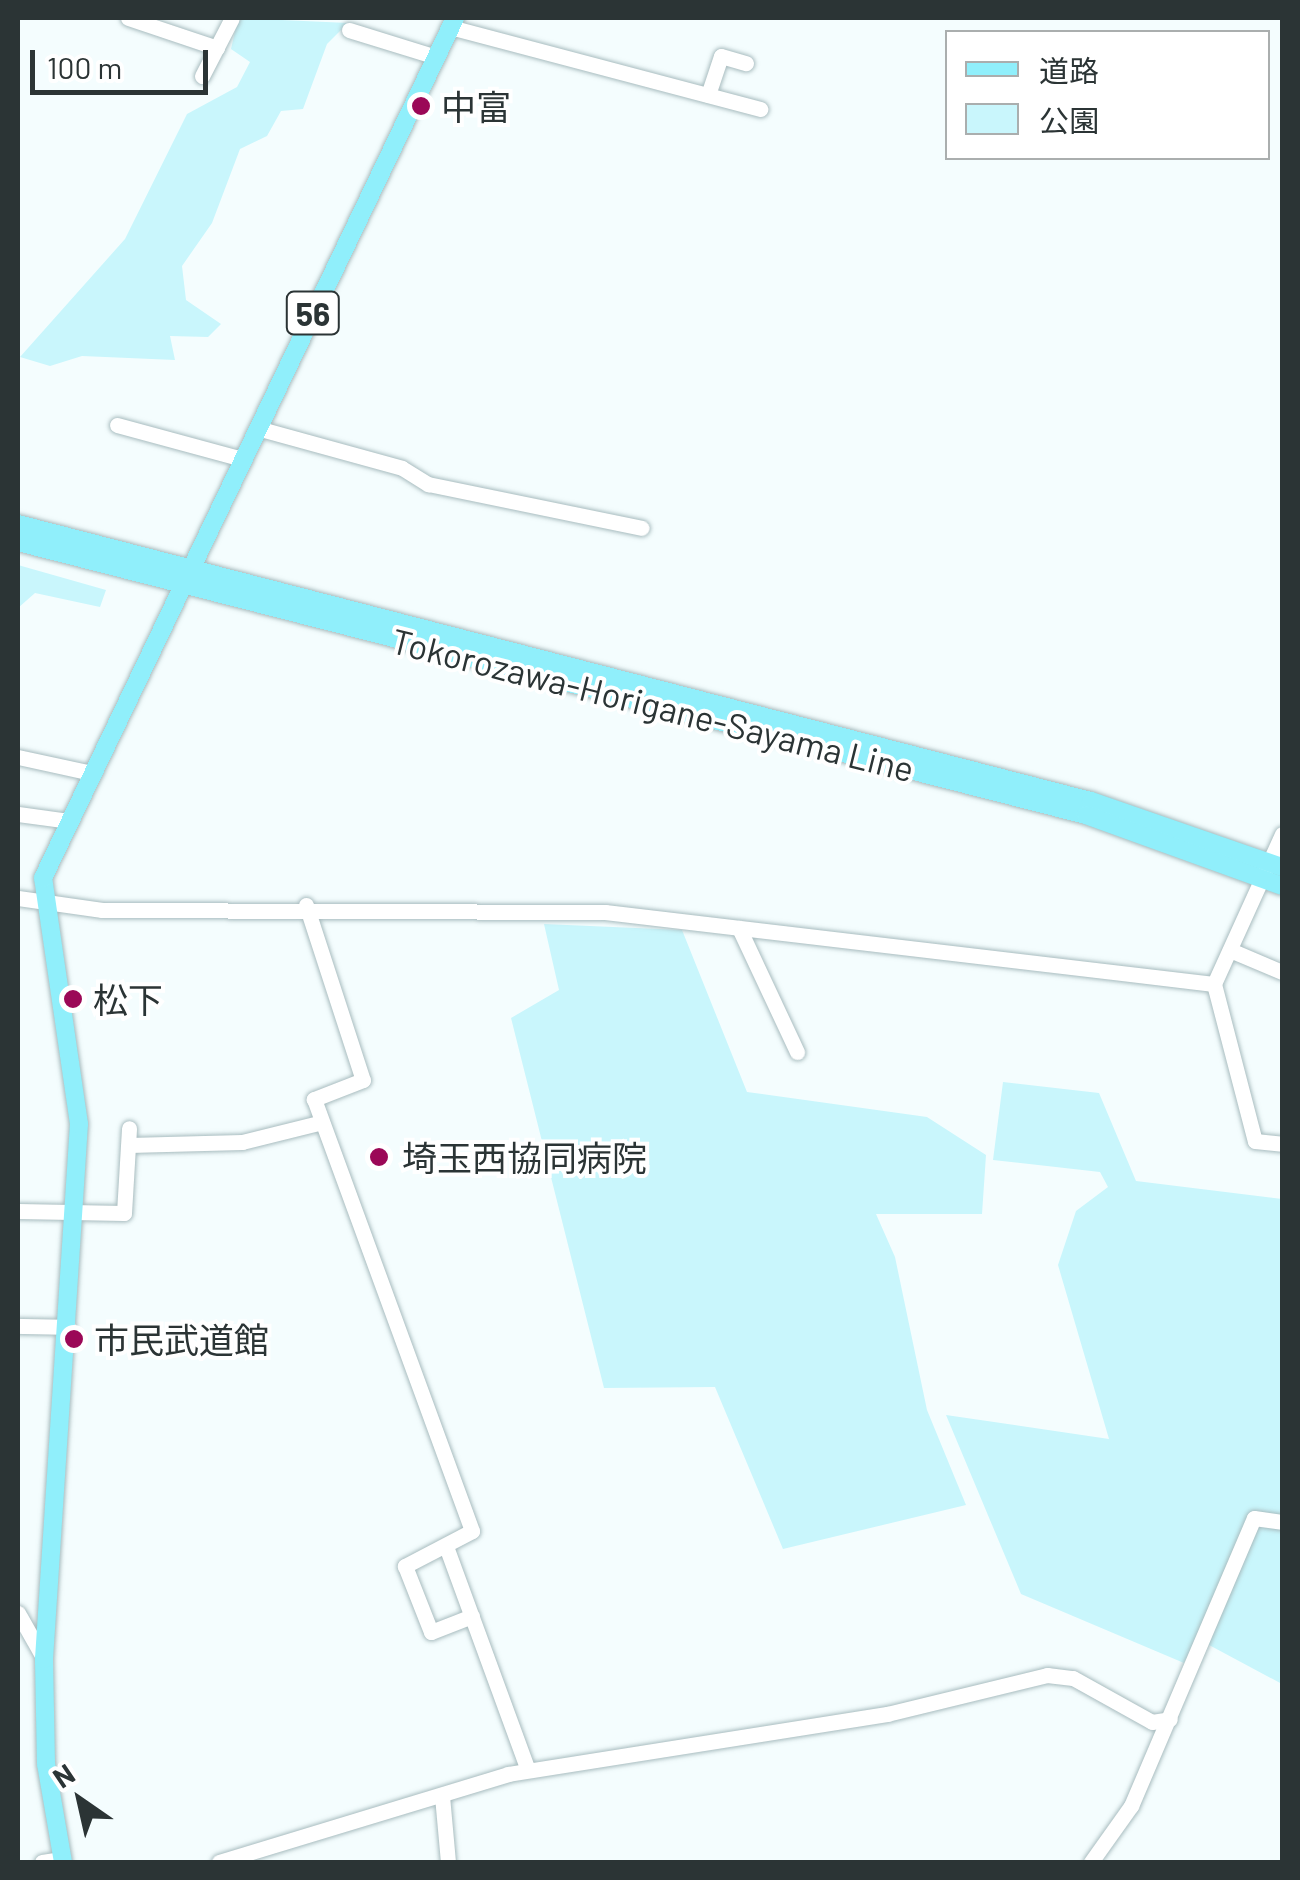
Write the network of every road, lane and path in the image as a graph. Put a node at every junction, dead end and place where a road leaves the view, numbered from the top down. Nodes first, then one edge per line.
1 (128, 18) edge
2 (232, 18) edge
3 (452, 22) edge
4 (349, 30) dead end
5 (217, 48) junction
6 (436, 57) junction
7 (746, 63) dead end
8 (202, 76) dead end
9 (708, 95) junction
10 (760, 108) dead end
11 (117, 424) dead end
12 (257, 428) junction
13 (242, 459) junction
14 (18, 524) edge
15 (642, 528) dead end
16 (18, 542) edge
17 (186, 576) junction
18 (18, 756) edge
19 (92, 773) junction
20 (18, 814) edge
21 (69, 821) junction
22 (1282, 834) edge
23 (1272, 869) edge
24 (1282, 886) edge
25 (18, 898) edge
26 (44, 902) junction
27 (306, 905) junction
28 (738, 928) junction
29 (1230, 950) junction
30 (1282, 972) edge
31 (1214, 984) junction
32 (797, 1052) dead end
33 (322, 1122) junction
34 (1282, 1144) edge
35 (19, 1207) edge
36 (78, 1216) junction
37 (18, 1326) edge
38 (68, 1327) junction
39 (1282, 1522) edge
40 (448, 1549) junction
41 (18, 1613) edge
42 (472, 1616) junction
43 (44, 1659) junction
44 (1170, 1719) junction
45 (528, 1770) junction
46 (442, 1796) junction
47 (63, 1861) edge
48 (42, 1862) edge
49 (220, 1862) edge
50 (448, 1862) edge
51 (1091, 1862) edge

1 - 5 street
2 - 5 street
3 - 6 main road, 56
3 - 9 street
4 - 6 street
5 - 8 street
6 - 12 main road, 56
7 - 9 street
9 - 10 street
11 - 13 street
12 - 13 main road, 56
12 - 15 street
13 - 17 main road, 56
14 - 17 main road, Tokorozawa-Horigane-Sayama Line
16 - 17 main road, Tokorozawa-Horigane-Sayama Line
17 - 19 main road, 56
17 - 23 main road, Tokorozawa-Horigane-Sayama Line
18 - 19 street
19 - 21 main road, 56
20 - 21 street
21 - 26 main road, 56
22 - 23 street
23 - 24 main road, Tokorozawa-Horigane-Sayama Line
23 - 29 street
25 - 26 street
26 - 27 street
26 - 36 main road, 56
27 - 28 street
27 - 33 street
28 - 31 street
28 - 32 street
29 - 30 street
29 - 31 street
31 - 34 street
33 - 36 street
33 - 40 street
35 - 36 street
36 - 38 main road, 56
37 - 38 street
38 - 43 main road, 56
39 - 44 street
40 - 42 street
40 - 42 street
41 - 43 street
42 - 45 street
43 - 47 main road, 56
44 - 45 street
44 - 51 street
45 - 46 street
46 - 49 street
46 - 50 street
47 - 48 street

